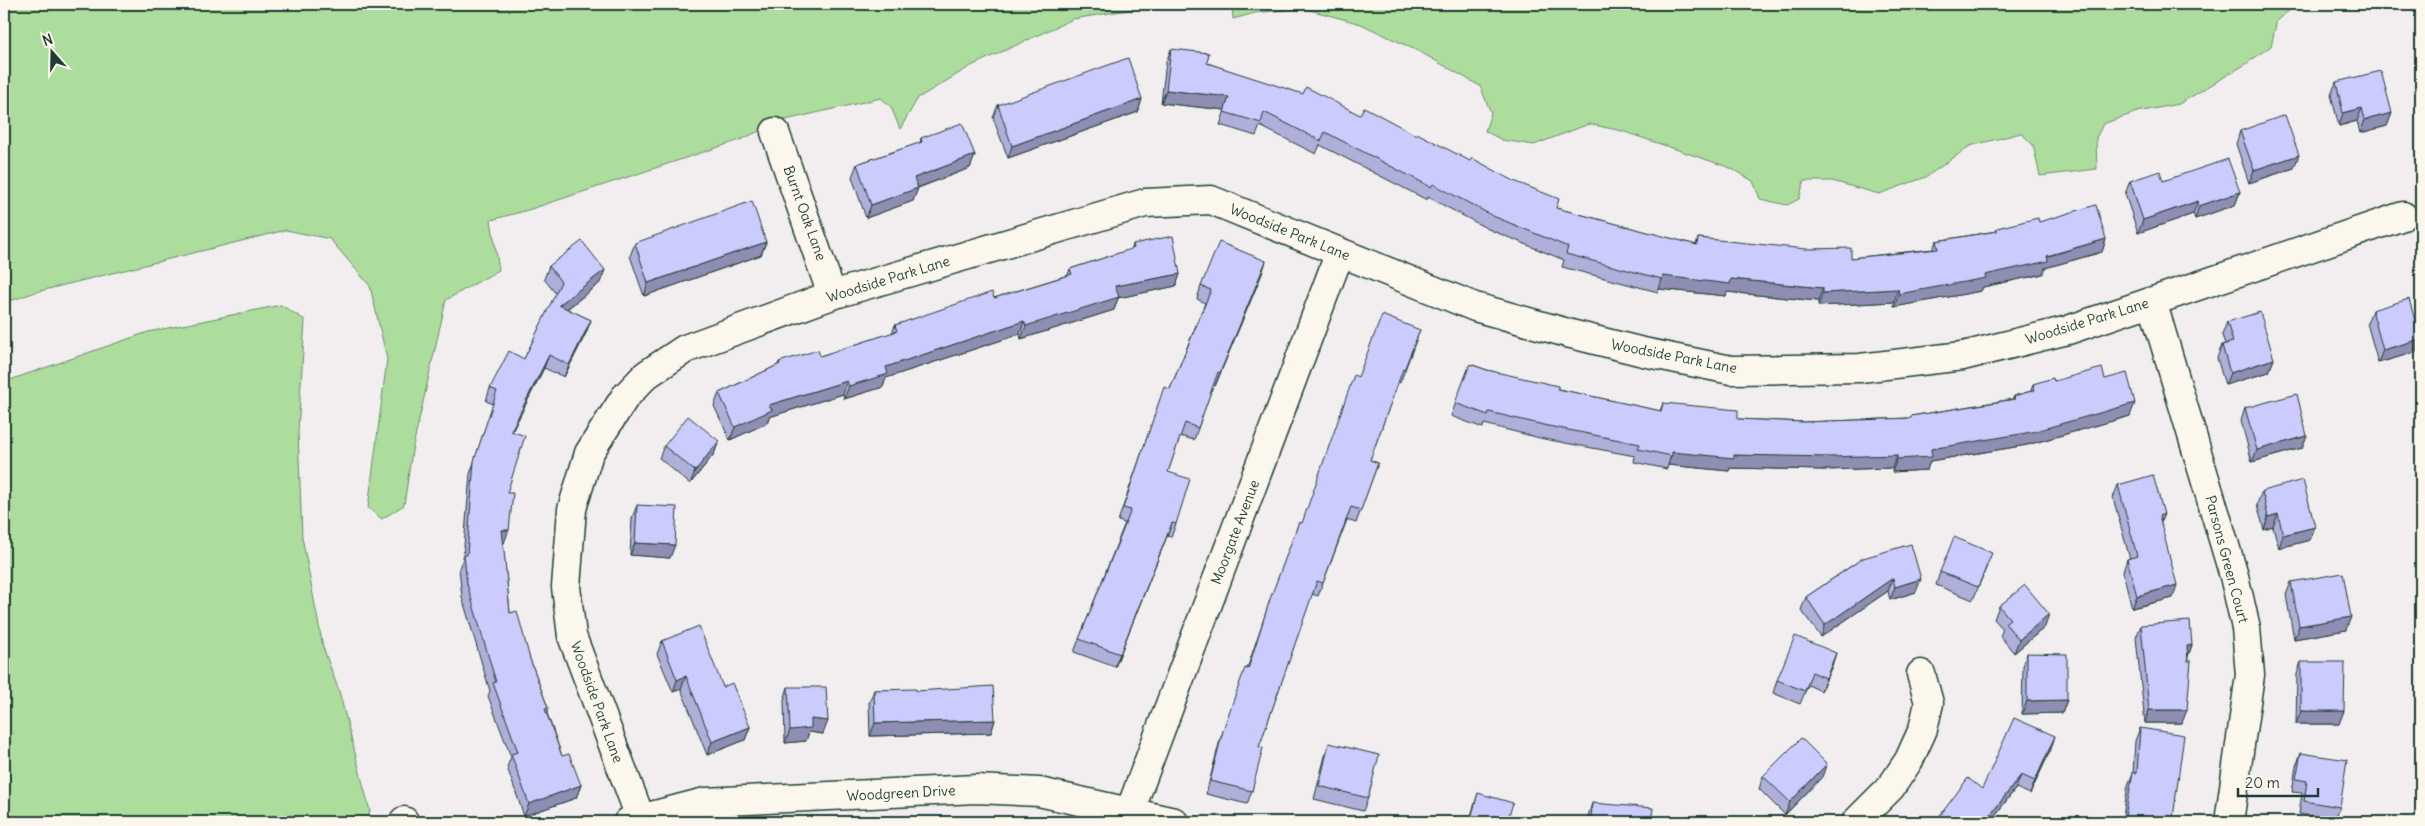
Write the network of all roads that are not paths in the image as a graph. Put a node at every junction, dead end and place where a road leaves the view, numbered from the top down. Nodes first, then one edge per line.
1 (775, 132) dead end
2 (2403, 216) dead end
3 (1340, 252) junction
4 (832, 295) junction
5 (2152, 301) junction
6 (1922, 674) dead end
7 (1130, 811) junction
8 (634, 820) edge
9 (1174, 822) edge
10 (1856, 822) edge
11 (2229, 822) edge

1 - 4 street, Burnt Oak Lane
2 - 5 street, Woodside Park Lane
3 - 4 street, Woodside Park Lane
3 - 5 street, Woodside Park Lane
3 - 7 street, Moorgate Avenue
4 - 8 street, Woodside Park Lane
5 - 11 street, Parsons Green Court
6 - 10 street
7 - 8 street, Woodgreen Drive
7 - 9 street, Woodgreen Drive

